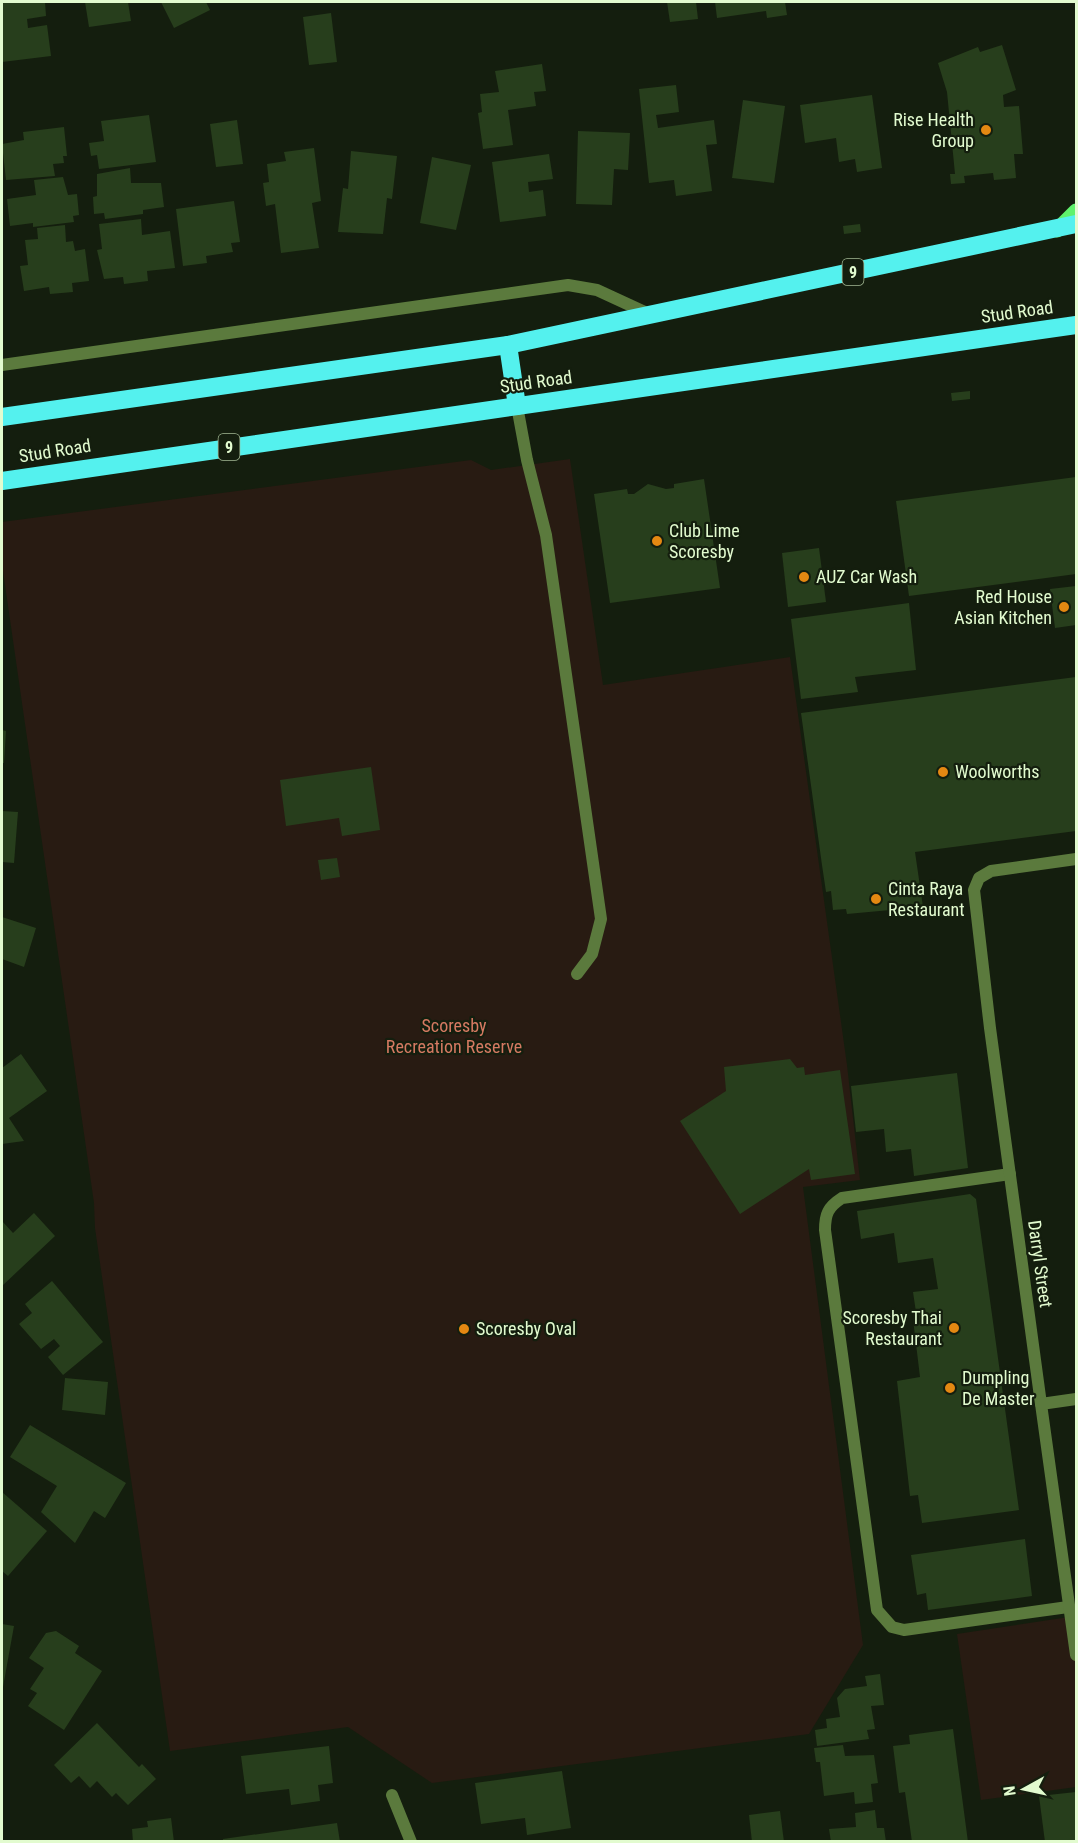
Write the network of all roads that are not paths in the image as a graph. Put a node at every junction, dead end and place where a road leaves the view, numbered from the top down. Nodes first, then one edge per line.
1 (1077, 210) edge
2 (1077, 224) edge
3 (1057, 230) junction
4 (649, 314) junction
5 (1077, 325) edge
6 (508, 345) junction
7 (2, 365) edge
8 (517, 406) junction
9 (2, 417) edge
10 (2, 481) edge
11 (1077, 859) edge
12 (577, 974) dead end
13 (1010, 1174) junction
14 (1077, 1399) edge
15 (1041, 1404) junction
16 (1068, 1607) junction
17 (1077, 1655) edge
18 (392, 1795) dead end
19 (411, 1842) edge

1 - 3 main road
2 - 3 highway, 9
3 - 4 highway, 9
4 - 6 highway, 9
4 - 7 street
5 - 8 highway, Stud Road / 9
6 - 8 highway
6 - 9 highway, 9
8 - 10 highway, Stud Road / 9
8 - 12 street
11 - 13 street, Darryl Street
13 - 15 street, Darryl Street
13 - 16 street
14 - 15 street
15 - 16 street, Darryl Street
16 - 17 street, Darryl Street
18 - 19 street

